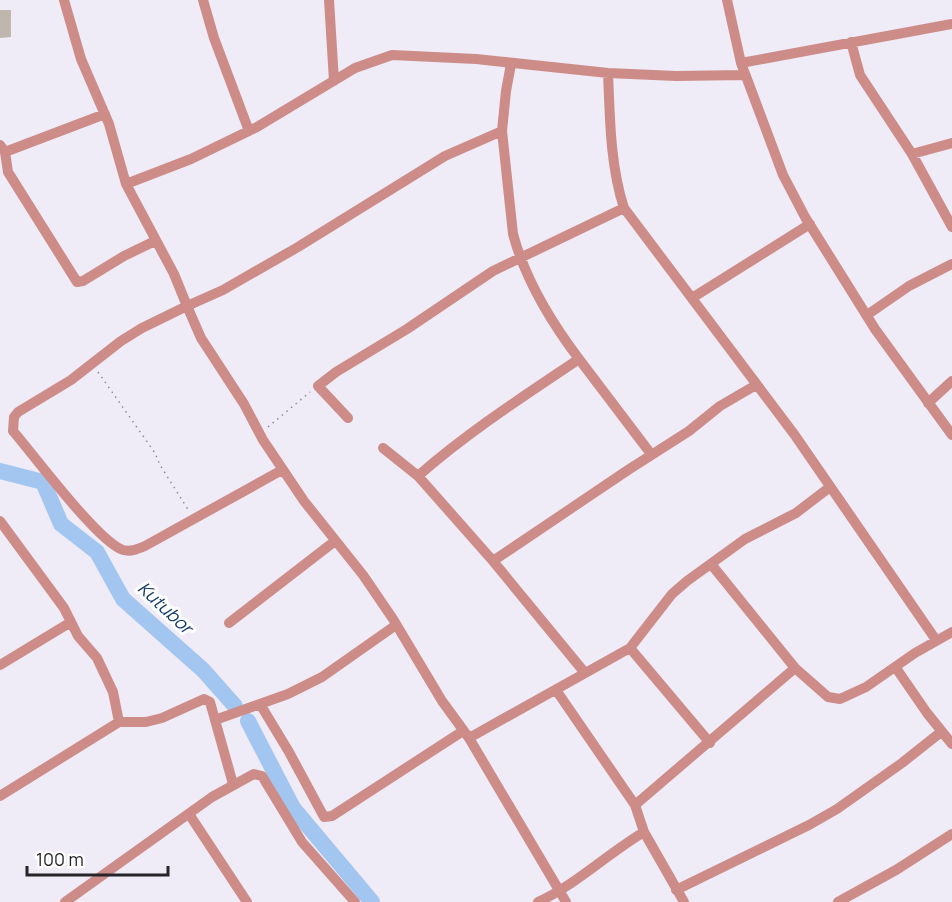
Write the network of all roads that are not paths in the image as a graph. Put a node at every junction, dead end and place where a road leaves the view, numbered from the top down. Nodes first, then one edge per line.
1 (64, 0) edge
2 (203, 0) edge
3 (329, 0) edge
4 (727, 0) edge
5 (952, 24) edge
6 (851, 42) junction
7 (741, 63) junction
8 (511, 64) junction
9 (608, 73) junction
10 (745, 75) junction
11 (334, 81) junction
12 (105, 114) junction
13 (502, 130) junction
14 (249, 131) junction
15 (952, 143) edge
16 (2, 148) edge
17 (912, 154) junction
18 (126, 184) junction
19 (624, 208) junction
20 (810, 224) junction
21 (952, 227) edge
22 (156, 241) junction
23 (521, 259) junction
24 (952, 264) edge
25 (692, 298) junction
26 (187, 306) junction
27 (867, 315) junction
28 (579, 359) junction
29 (951, 383) edge
30 (756, 385) junction
31 (928, 403) junction
32 (348, 418) dead end
33 (952, 435) edge
34 (383, 448) dead end
35 (651, 454) junction
36 (282, 470) junction
37 (418, 476) junction
38 (830, 488) junction
39 (0, 521) edge
40 (335, 541) junction
41 (493, 561) junction
42 (711, 564) junction
43 (71, 622) junction
44 (229, 623) dead end
45 (396, 624) junction
46 (952, 632) edge
47 (936, 640) junction
48 (630, 648) junction
49 (0, 664) edge
50 (795, 668) junction
51 (896, 668) junction
52 (585, 673) junction
53 (556, 690) junction
54 (260, 704) junction
55 (215, 720) junction
56 (119, 722) junction
57 (941, 732) junction
58 (466, 735) junction
59 (710, 743) junction
60 (952, 744) edge
61 (232, 784) junction
62 (0, 796) edge
63 (635, 805) junction
64 (189, 814) junction
65 (644, 832) junction
66 (952, 834) edge
67 (676, 891) junction
68 (559, 892) junction
69 (65, 902) edge
70 (247, 902) edge
71 (355, 902) edge
72 (538, 902) edge
73 (566, 902) edge
74 (684, 902) edge
75 (838, 902) edge

1 - 12 street
2 - 14 street
3 - 11 street
4 - 7 street
5 - 6 street
6 - 7 street
6 - 17 street
7 - 10 street
8 - 9 street
8 - 11 street
8 - 13 street
9 - 10 street
9 - 19 street
10 - 20 street
11 - 14 street
12 - 16 street
12 - 18 street
13 - 23 street
13 - 26 street
14 - 18 street
15 - 17 street
16 - 22 street
17 - 21 street
18 - 22 street
19 - 23 street
19 - 25 street
20 - 25 street
20 - 27 street
22 - 26 street
23 - 28 street
23 - 32 street
24 - 27 street
25 - 30 street
26 - 36 street
26 - 36 street
27 - 31 street
28 - 35 street
28 - 37 street
29 - 31 street
30 - 35 street
30 - 38 street
31 - 33 street
34 - 37 street
35 - 41 street
36 - 40 street
37 - 41 street
38 - 42 street
38 - 47 street
39 - 43 street
40 - 44 street
40 - 45 street
41 - 52 street
42 - 48 street
42 - 50 street
43 - 49 street
43 - 56 street
45 - 54 street
45 - 58 street
46 - 47 street
47 - 51 street
48 - 52 street
48 - 59 street
50 - 51 street
50 - 59 street
51 - 57 street
52 - 53 street
53 - 58 street
53 - 63 street
54 - 55 street
54 - 58 street
55 - 56 street
55 - 61 street
56 - 62 street
57 - 60 street
57 - 67 street
58 - 68 street
59 - 63 street
61 - 64 street
61 - 71 street
63 - 65 street
64 - 69 street
64 - 70 street
65 - 67 street
65 - 68 street
66 - 75 street
67 - 74 street
68 - 72 street
68 - 73 street

